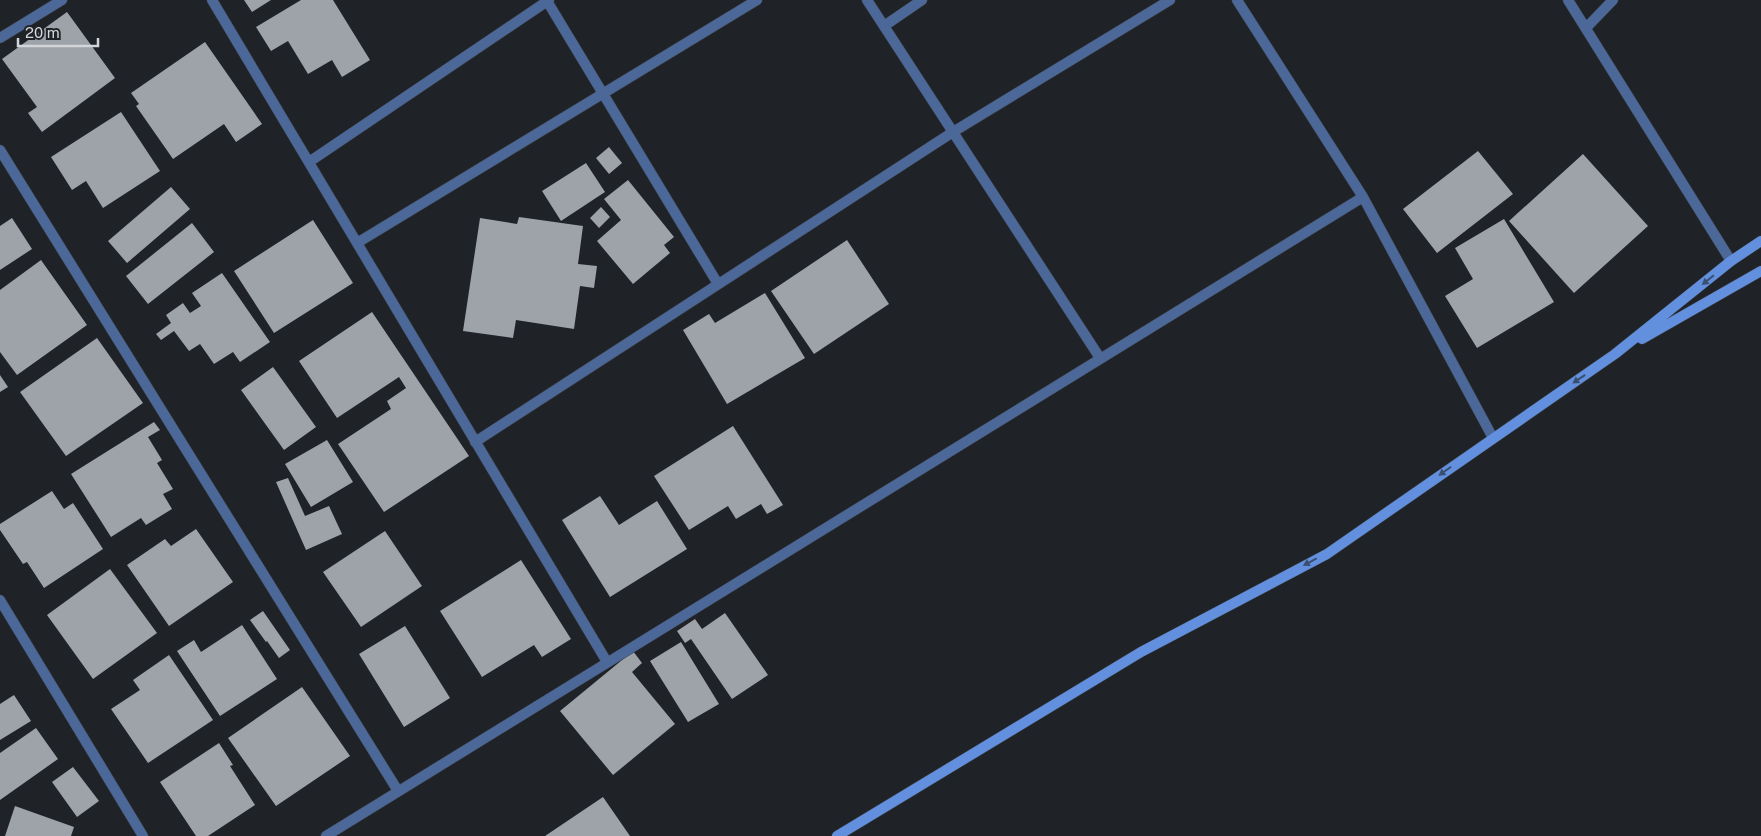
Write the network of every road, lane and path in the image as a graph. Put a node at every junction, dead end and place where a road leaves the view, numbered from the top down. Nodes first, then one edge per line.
1 (62, 0) edge
2 (212, 0) edge
3 (757, 0) edge
4 (866, 0) edge
5 (922, 0) edge
6 (1170, 0) edge
7 (1237, 0) edge
8 (1568, 0) edge
9 (1613, 0) edge
10 (548, 1) edge
11 (884, 26) junction
12 (1586, 28) junction
13 (0, 38) edge
14 (603, 94) junction
15 (953, 132) junction
16 (0, 150) edge
17 (309, 162) junction
18 (1363, 197) junction
19 (1761, 241) edge
20 (358, 243) junction
21 (1731, 261) junction
22 (1761, 271) edge
23 (718, 284) junction
24 (1615, 354) junction
25 (1100, 358) junction
26 (1493, 438) junction
27 (475, 442) junction
28 (0, 600) edge
29 (607, 662) junction
30 (398, 791) junction
31 (143, 836) edge
32 (326, 836) edge
33 (837, 836) edge

1 - 13 street
2 - 17 street
3 - 14 street
4 - 11 street
5 - 11 street
6 - 15 street
7 - 18 street
8 - 12 street
9 - 12 street
10 - 14 street
10 - 17 street
11 - 15 street
12 - 21 street
14 - 20 street
14 - 23 street
15 - 23 street
15 - 25 street
16 - 30 street
17 - 20 street
18 - 25 street
18 - 26 street
19 - 21 street
20 - 27 street
21 -> 24 street
22 - 24 street
23 - 27 street
24 -> 26 street
25 - 29 street
26 -> 33 street
27 - 29 street
28 - 31 street
29 - 30 street
30 - 32 street

